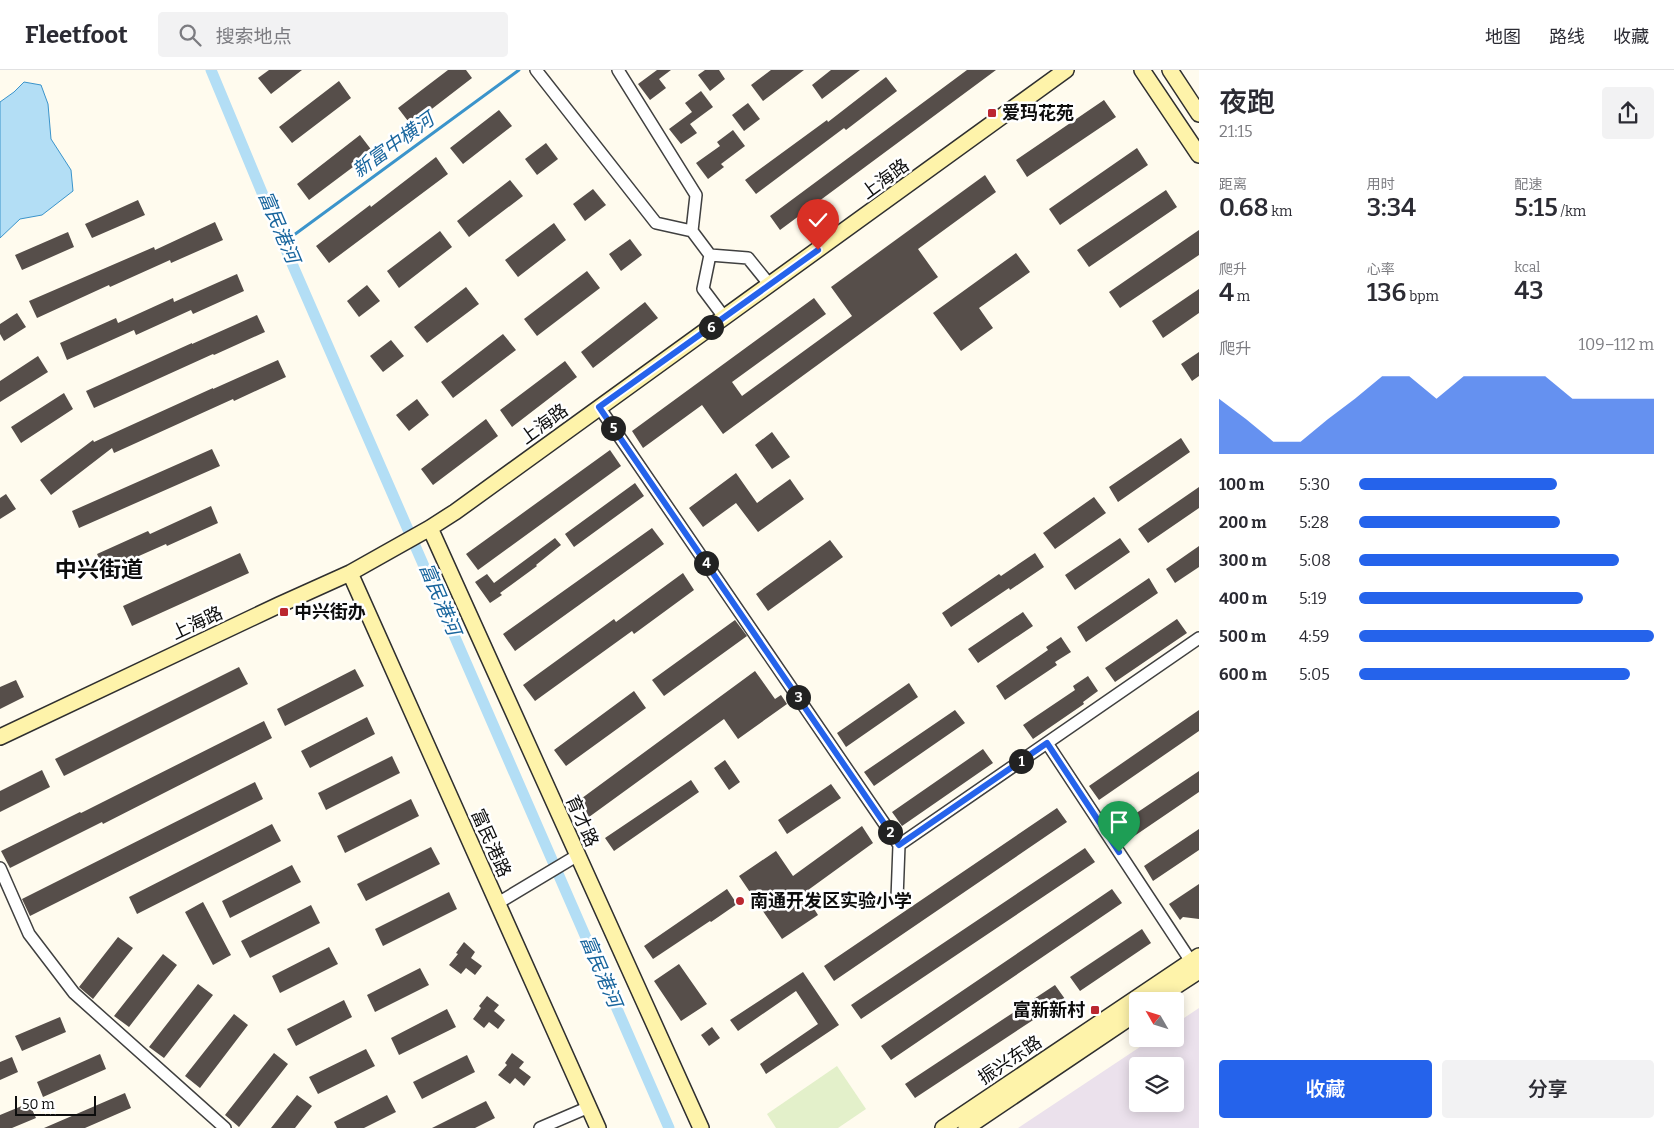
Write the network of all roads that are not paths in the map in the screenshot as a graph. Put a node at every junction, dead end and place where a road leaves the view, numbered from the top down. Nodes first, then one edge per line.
1 (536, 70) edge
2 (618, 70) edge
3 (1066, 70) edge
4 (1142, 70) edge
5 (1170, 70) edge
6 (1199, 114) edge
7 (1199, 155) edge
8 (692, 231) junction
9 (710, 255) junction
10 (769, 284) junction
11 (724, 317) junction
12 (599, 407) junction
13 (430, 529) junction
14 (350, 573) junction
15 (1199, 638) edge
16 (0, 737) edge
17 (1047, 743) junction
18 (899, 845) junction
19 (577, 856) junction
20 (0, 868) edge
21 (897, 899) dead end
22 (498, 903) junction
23 (1197, 965) edge
24 (1165, 992) edge
25 (1129, 1018) edge
26 (589, 1106) junction
27 (225, 1128) edge
28 (540, 1128) edge
29 (598, 1128) edge
30 (701, 1128) edge
31 (943, 1128) edge
32 (966, 1128) edge

1 - 8 street
2 - 8 street
3 - 10 street, 上海路
4 - 7 street
5 - 6 street
8 - 9 street
9 - 10 street
9 - 11 street
10 - 11 street, 上海路
11 - 12 street, 上海路
12 - 13 street, 上海路
12 - 18 street
13 - 14 street, 上海路
13 - 19 street, 育才路
14 - 16 street, 上海路
14 - 22 street, 富民港路
15 - 17 street
17 - 18 street
17 - 23 street
18 - 21 street
19 - 22 street
19 - 30 street, 育才路
20 - 27 street
22 - 26 street, 富民港路
23 - 24 street
23 - 31 street, 振兴东路
25 - 32 street, 振兴东路
26 - 28 street
26 - 29 street, 富民港路

